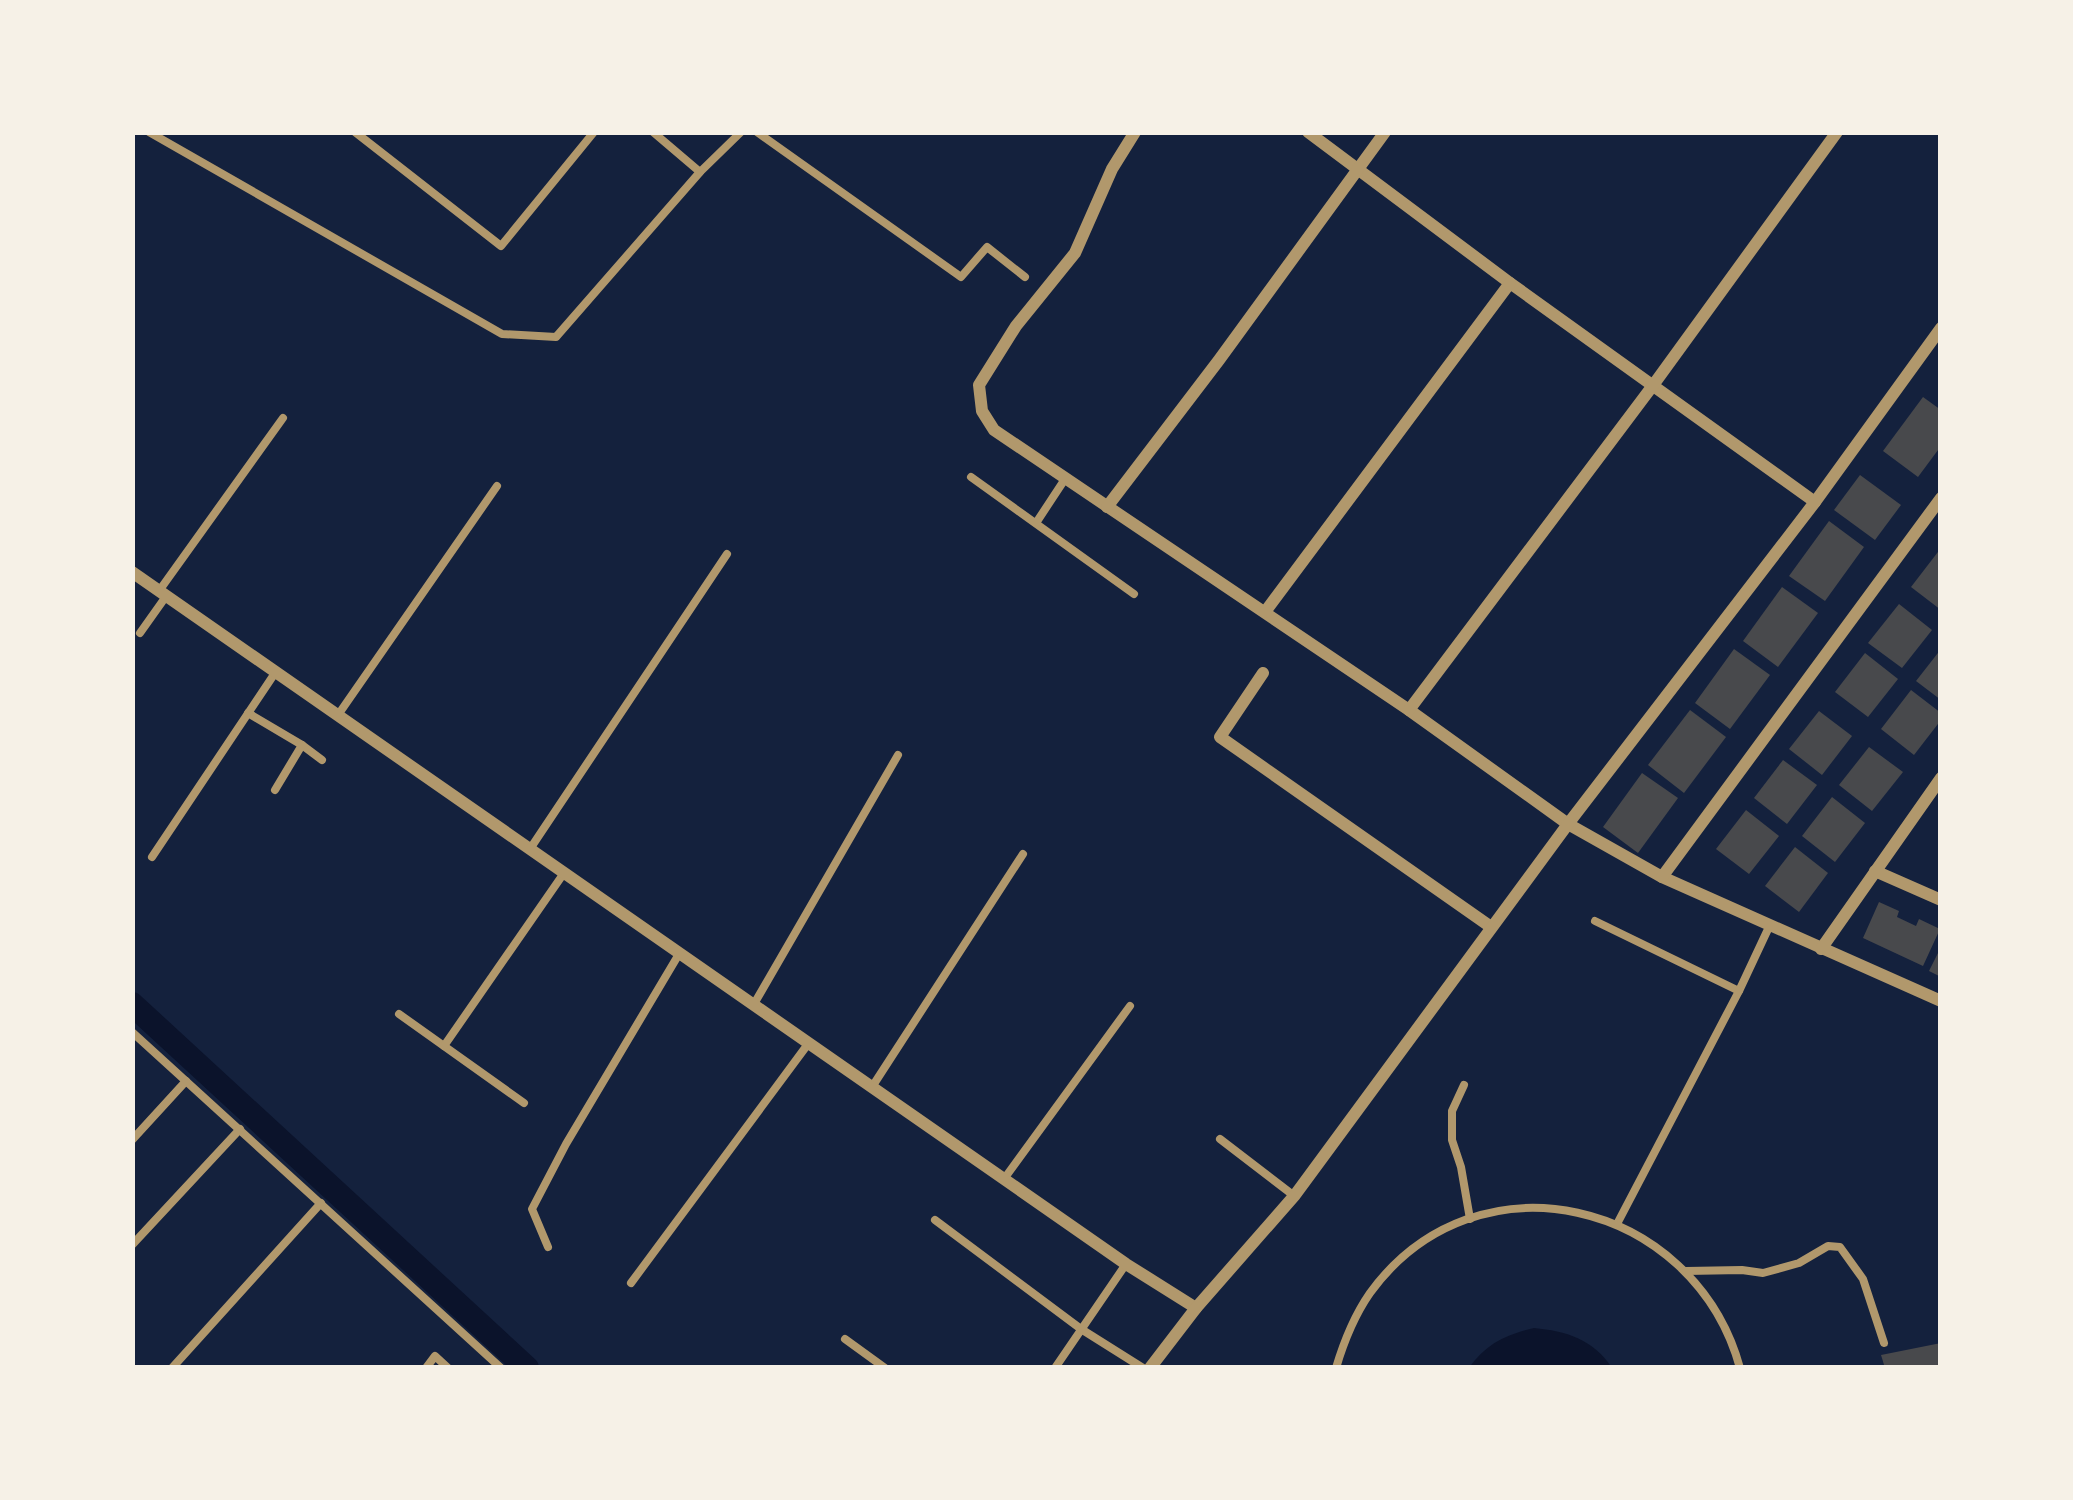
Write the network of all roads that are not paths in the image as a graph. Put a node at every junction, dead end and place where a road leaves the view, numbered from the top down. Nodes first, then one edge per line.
1 (149, 132) edge
2 (355, 132) edge
3 (594, 132) edge
4 (652, 132) edge
5 (741, 132) edge
6 (757, 132) edge
7 (1135, 132) edge
8 (1309, 132) edge
9 (1385, 132) edge
10 (1837, 132) edge
11 (1358, 169) junction
12 (700, 172) junction
13 (1025, 277) dead end
14 (1510, 283) junction
15 (1941, 328) edge
16 (1654, 384) junction
17 (283, 418) dead end
18 (971, 476) dead end
19 (1065, 479) junction
20 (497, 486) dead end
21 (1941, 498) edge
22 (1815, 502) junction
23 (1106, 507) junction
24 (1036, 524) junction
25 (727, 554) dead end
26 (132, 572) edge
27 (163, 593) junction
28 (1134, 594) dead end
29 (1265, 612) junction
30 (140, 633) dead end
31 (276, 672) junction
32 (1262, 673) dead end
33 (1409, 710) junction
34 (248, 713) junction
35 (338, 715) junction
36 (302, 745) junction
37 (898, 755) dead end
38 (322, 760) dead end
39 (1941, 778) edge
40 (275, 790) dead end
41 (1568, 824) junction
42 (530, 849) junction
43 (1023, 854) dead end
44 (152, 857) dead end
45 (1875, 871) junction
46 (564, 872) junction
47 (1662, 877) junction
48 (1941, 900) edge
49 (1595, 921) dead end
50 (1491, 927) junction
51 (1769, 927) junction
52 (1821, 949) junction
53 (678, 951) junction
54 (1739, 991) junction
55 (1941, 1001) edge
56 (754, 1004) junction
57 (1130, 1006) dead end
58 (398, 1014) dead end
59 (132, 1032) edge
60 (809, 1043) junction
61 (444, 1046) junction
62 (186, 1081) junction
63 (1464, 1084) dead end
64 (872, 1088) junction
65 (524, 1103) dead end
66 (240, 1129) junction
67 (1220, 1139) dead end
68 (132, 1140) edge
69 (1004, 1179) junction
70 (1294, 1196) junction
71 (321, 1203) junction
72 (935, 1220) dead end
73 (1470, 1220) junction
74 (1617, 1224) junction
75 (132, 1245) edge
76 (548, 1247) dead end
77 (1126, 1264) junction
78 (1686, 1271) junction
79 (631, 1283) dead end
80 (1196, 1308) junction
81 (1081, 1330) junction
82 (844, 1339) dead end
83 (1884, 1343) dead end
84 (172, 1368) edge
85 (425, 1368) edge
86 (448, 1368) edge
87 (501, 1368) edge
88 (885, 1368) edge
89 (1055, 1368) edge
90 (1147, 1368) edge
91 (1336, 1368) edge
92 (1739, 1368) edge

1 - 12 lane
2 - 3 lane
4 - 12 lane
5 - 12 lane
6 - 13 lane
7 - 19 street
8 - 11 street
9 - 11 street
10 - 16 street
11 - 14 street
11 - 23 street
14 - 16 street
14 - 29 street
15 - 22 street
16 - 22 street
16 - 33 street
17 - 27 lane
18 - 24 lane
19 - 23 street
19 - 24 lane
20 - 35 lane
21 - 47 street
22 - 41 street
23 - 29 street
24 - 28 lane
25 - 42 lane
26 - 27 street
27 - 30 lane
27 - 31 street
29 - 33 street
31 - 34 lane
31 - 35 street
32 - 50 street
33 - 41 street
34 - 36 lane
34 - 44 lane
35 - 42 street
36 - 38 lane
36 - 40 lane
37 - 56 lane
39 - 45 street
41 - 47 street
41 - 50 street
42 - 46 street
43 - 64 lane
45 - 48 street
45 - 52 street
46 - 53 street
46 - 61 lane
47 - 51 street
49 - 54 lane
50 - 70 street
51 - 52 street
51 - 54 lane
52 - 55 street
53 - 56 street
53 - 76 lane
54 - 74 lane
56 - 60 street
57 - 69 lane
58 - 61 lane
59 - 62 lane
60 - 64 street
60 - 79 lane
61 - 65 lane
62 - 66 lane
62 - 68 lane
63 - 73 lane
64 - 69 street
66 - 71 lane
66 - 75 lane
67 - 70 lane
69 - 77 street
70 - 80 street
71 - 84 lane
71 - 87 lane
72 - 81 lane
73 - 74 lane
73 - 91 lane
74 - 78 lane
77 - 80 street
77 - 81 lane
78 - 83 lane
78 - 92 lane
80 - 90 street
81 - 89 lane
81 - 90 lane
82 - 88 lane
85 - 86 lane

